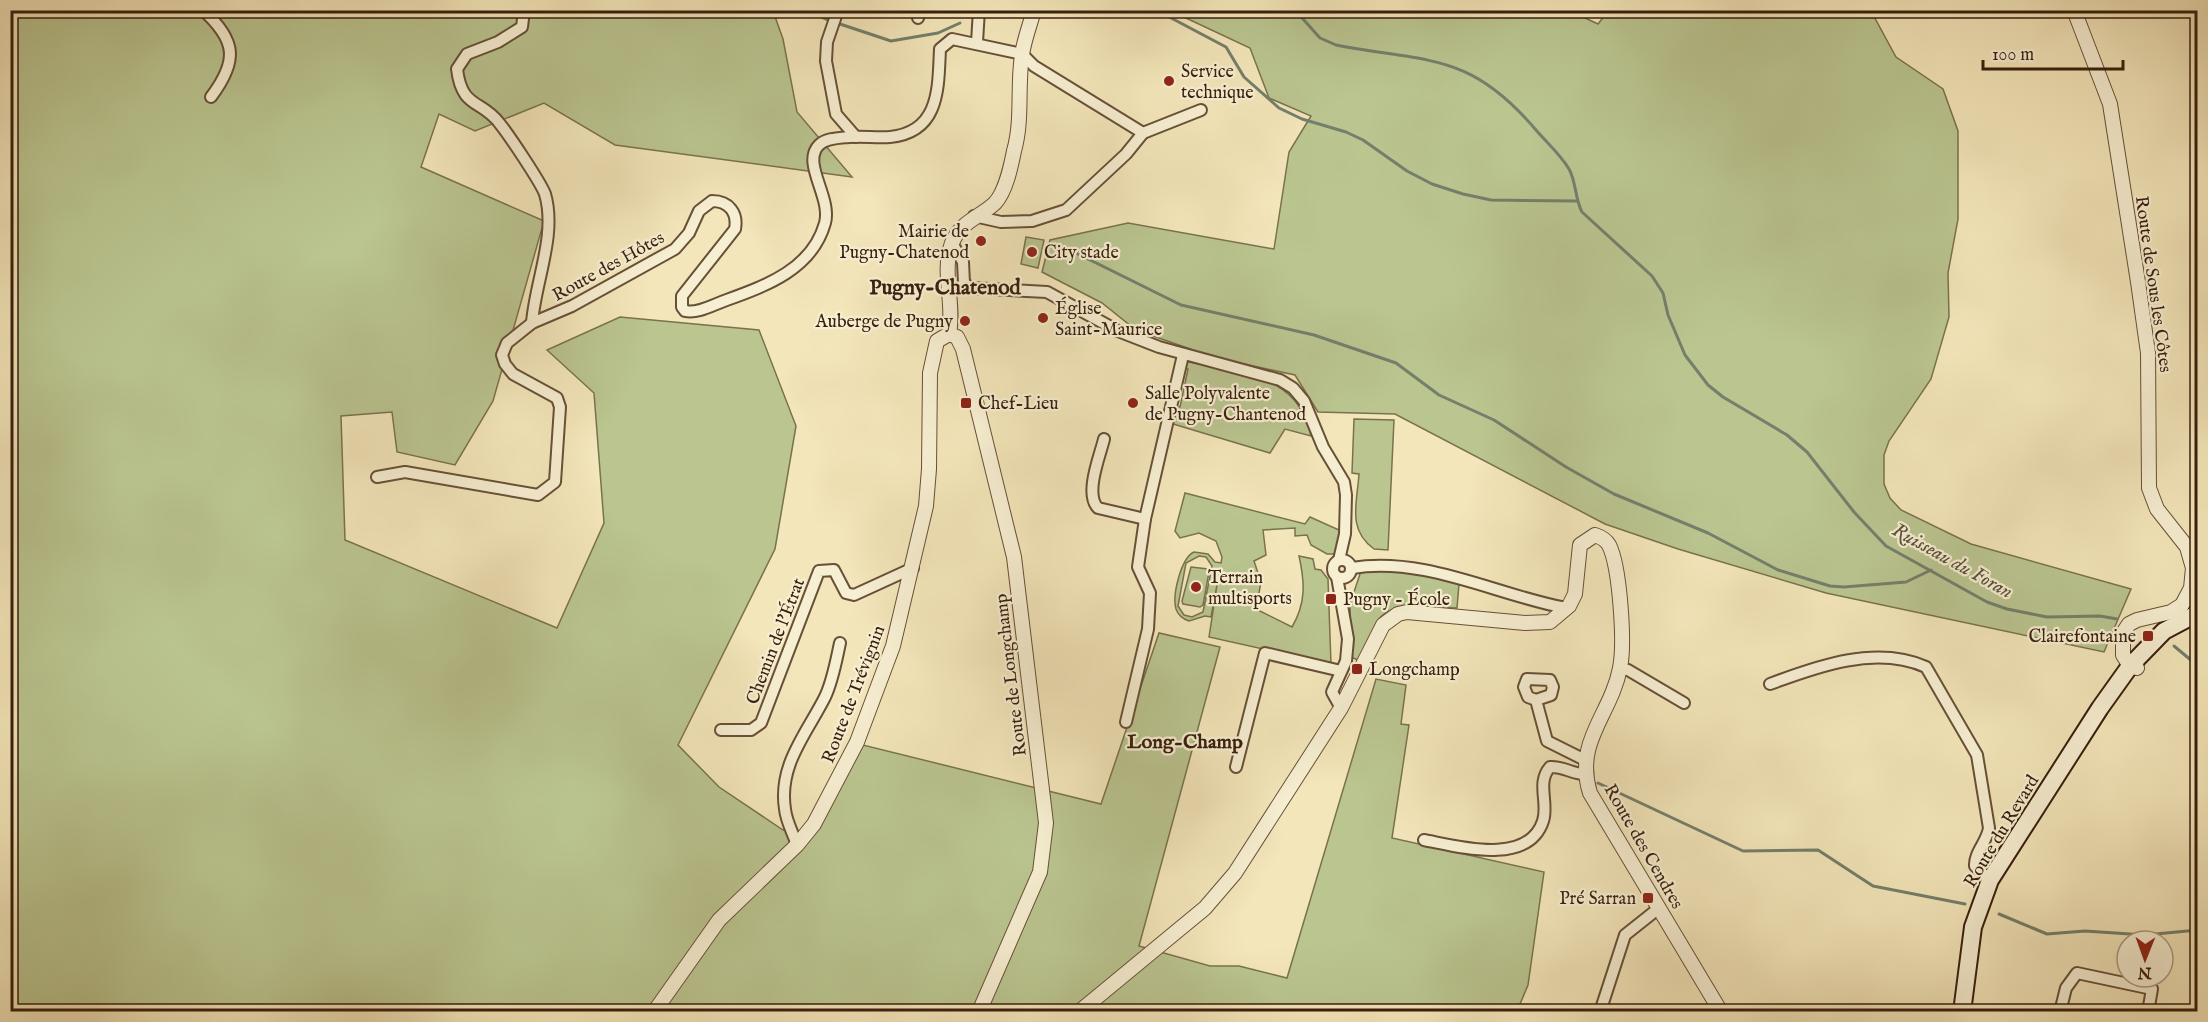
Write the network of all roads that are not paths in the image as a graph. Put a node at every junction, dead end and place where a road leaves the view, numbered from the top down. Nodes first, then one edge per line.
1 (203, 10) edge
2 (524, 10) edge
3 (979, 10) edge
4 (1034, 10) edge
5 (2074, 10) edge
6 (837, 13) edge
7 (977, 42) junction
8 (1022, 54) junction
9 (211, 97) dead end
10 (1201, 110) dead end
11 (1143, 133) junction
12 (856, 137) junction
13 (974, 216) junction
14 (952, 243) junction
15 (532, 323) junction
16 (949, 334) junction
17 (1183, 355) junction
18 (1104, 439) dead end
19 (377, 477) dead end
20 (1145, 519) junction
21 (1347, 566) junction
22 (913, 568) junction
23 (1337, 577) junction
24 (1344, 608) junction
25 (1566, 608) junction
26 (2198, 614) edge
27 (840, 643) dead end
28 (2138, 661) junction
29 (1620, 669) junction
30 (1341, 671) junction
31 (1770, 684) dead end
32 (1536, 700) dead end
33 (1344, 703) junction
34 (1684, 703) dead end
35 (1126, 722) dead end
36 (721, 730) dead end
37 (1585, 760) junction
38 (1236, 767) dead end
39 (1584, 774) junction
40 (1424, 840) dead end
41 (797, 845) junction
42 (1990, 880) junction
43 (1659, 908) junction
44 (1964, 990) junction
45 (654, 1011) edge
46 (979, 1011) edge
47 (1079, 1011) edge
48 (1600, 1011) edge
49 (1721, 1011) edge
50 (1956, 1011) edge
51 (1962, 1011) edge
52 (2060, 1011) edge
53 (2148, 1011) edge

1 - 9 street
2 - 15 street
3 - 7 street
4 - 8 street
5 - 28 street, Route de Sous les Côtes
6 - 12 street
7 - 8 street, Route des Hôtes
7 - 12 street, Route des Hôtes
8 - 11 street
8 - 13 street
10 - 11 street
11 - 13 street
12 - 15 street, Route des Hôtes
13 - 14 street
14 - 16 street
14 - 17 street
15 - 19 street, Route des Hôtes
16 - 22 street, Route de Trévignin
16 - 46 street, Route de Longchamp
17 - 20 street
17 - 21 street
18 - 20 street
20 - 35 street
21 - 23 street
21 - 23 street
21 - 24 street
21 - 25 street
22 - 36 street, Chemin de l'Étrat
22 - 41 street, Route de Trévignin
23 - 24 street
24 - 30 street
25 - 29 street, Route des Cendres
25 - 33 street
26 - 28 main road, Route du Revard
27 - 41 street
28 - 42 main road, Route du Revard
29 - 34 street
29 - 37 street, Route des Cendres
30 - 33 street
30 - 38 street
31 - 42 street
32 - 37 street
33 - 47 street
37 - 39 street, Route des Cendres
39 - 40 street
39 - 43 street, Route des Cendres
41 - 45 street, Route de Trévignin
42 - 44 main road, Route du Revard
43 - 48 street
43 - 49 street, Route des Cendres
44 - 50 main road, Route du Revard
44 - 51 main road, Route du Revard
52 - 53 street

